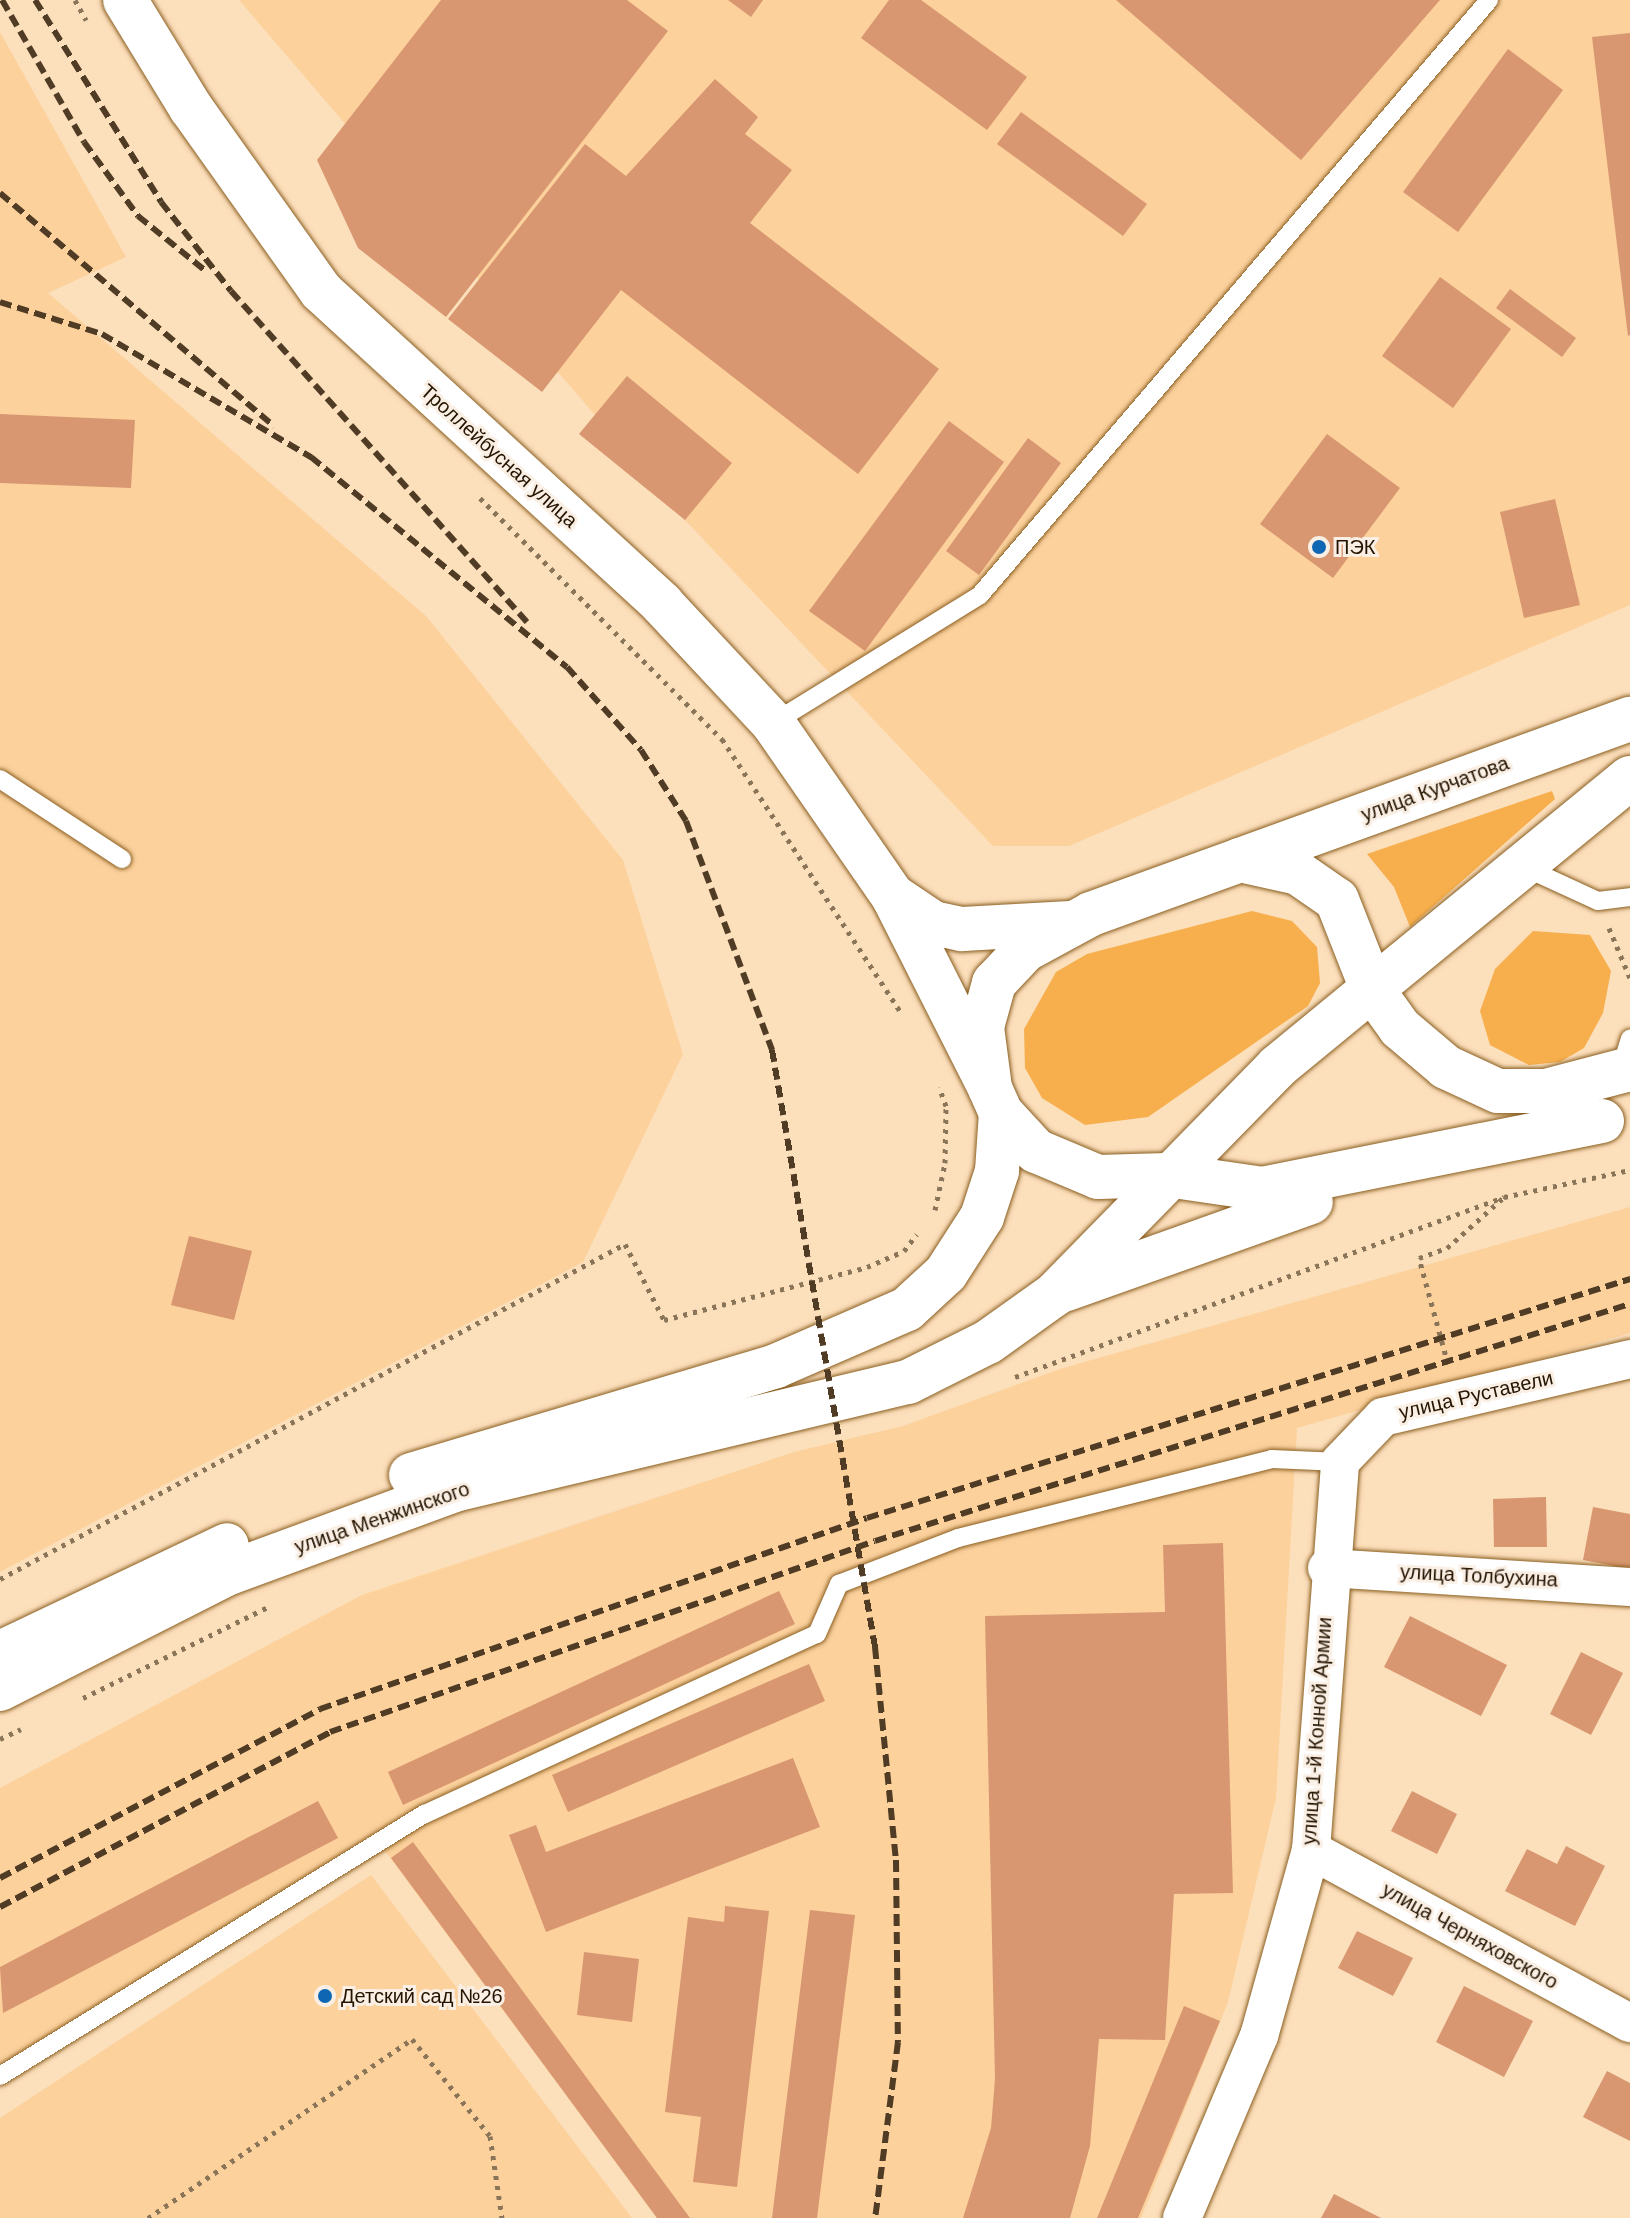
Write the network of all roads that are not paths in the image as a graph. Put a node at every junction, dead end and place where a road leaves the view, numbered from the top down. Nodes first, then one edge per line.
1 (125, 0) edge
2 (1489, 0) edge
3 (1630, 719) edge
4 (773, 723) junction
5 (1630, 778) edge
6 (0, 779) edge
7 (122, 859) dead end
8 (1240, 860) junction
9 (1522, 866) junction
10 (893, 896) junction
11 (1630, 897) edge
12 (1071, 923) junction
13 (1372, 989) junction
14 (1626, 1060) edge
15 (995, 1101) junction
16 (1616, 1118) edge
17 (1167, 1175) junction
18 (1055, 1294) junction
19 (1630, 1359) edge
20 (1340, 1462) junction
21 (1327, 1568) junction
22 (161, 1571) junction
23 (1630, 1587) edge
24 (0, 1632) edge
25 (0, 1653) edge
26 (0, 1689) edge
27 (1311, 1850) junction
28 (1630, 2023) edge
29 (0, 2076) edge
30 (1182, 2218) edge

1 - 4 main road, Троллейбусная улица
2 - 4 lane
3 - 8 main road, улица Курчатова
4 - 10 main road, Троллейбусная улица
5 - 9 main road
6 - 7 lane
8 - 12 main road, улица Курчатова
8 - 13 main road
9 - 11 lane
9 - 13 main road
10 - 12 main road, Троллейбусная улица
10 - 15 main road, Троллейбусная улица
12 - 15 main road, улица Менжинского
13 - 14 main road
13 - 17 main road
15 - 17 main road
15 - 22 main road, улица Менжинского
16 - 17 main road
16 - 18 main road
17 - 18 main road
18 - 26 main road, улица Менжинского
19 - 20 street, улица Руставели
20 - 21 street, улица 1-й Конной Армии
20 - 29 lane
21 - 23 street, улица Толбухина
21 - 27 street, улица 1-й Конной Армии
22 - 24 lane
22 - 25 main road, улица Менжинского
27 - 28 street, улица Черняховского
27 - 30 street, улица 1-й Конной Армии

